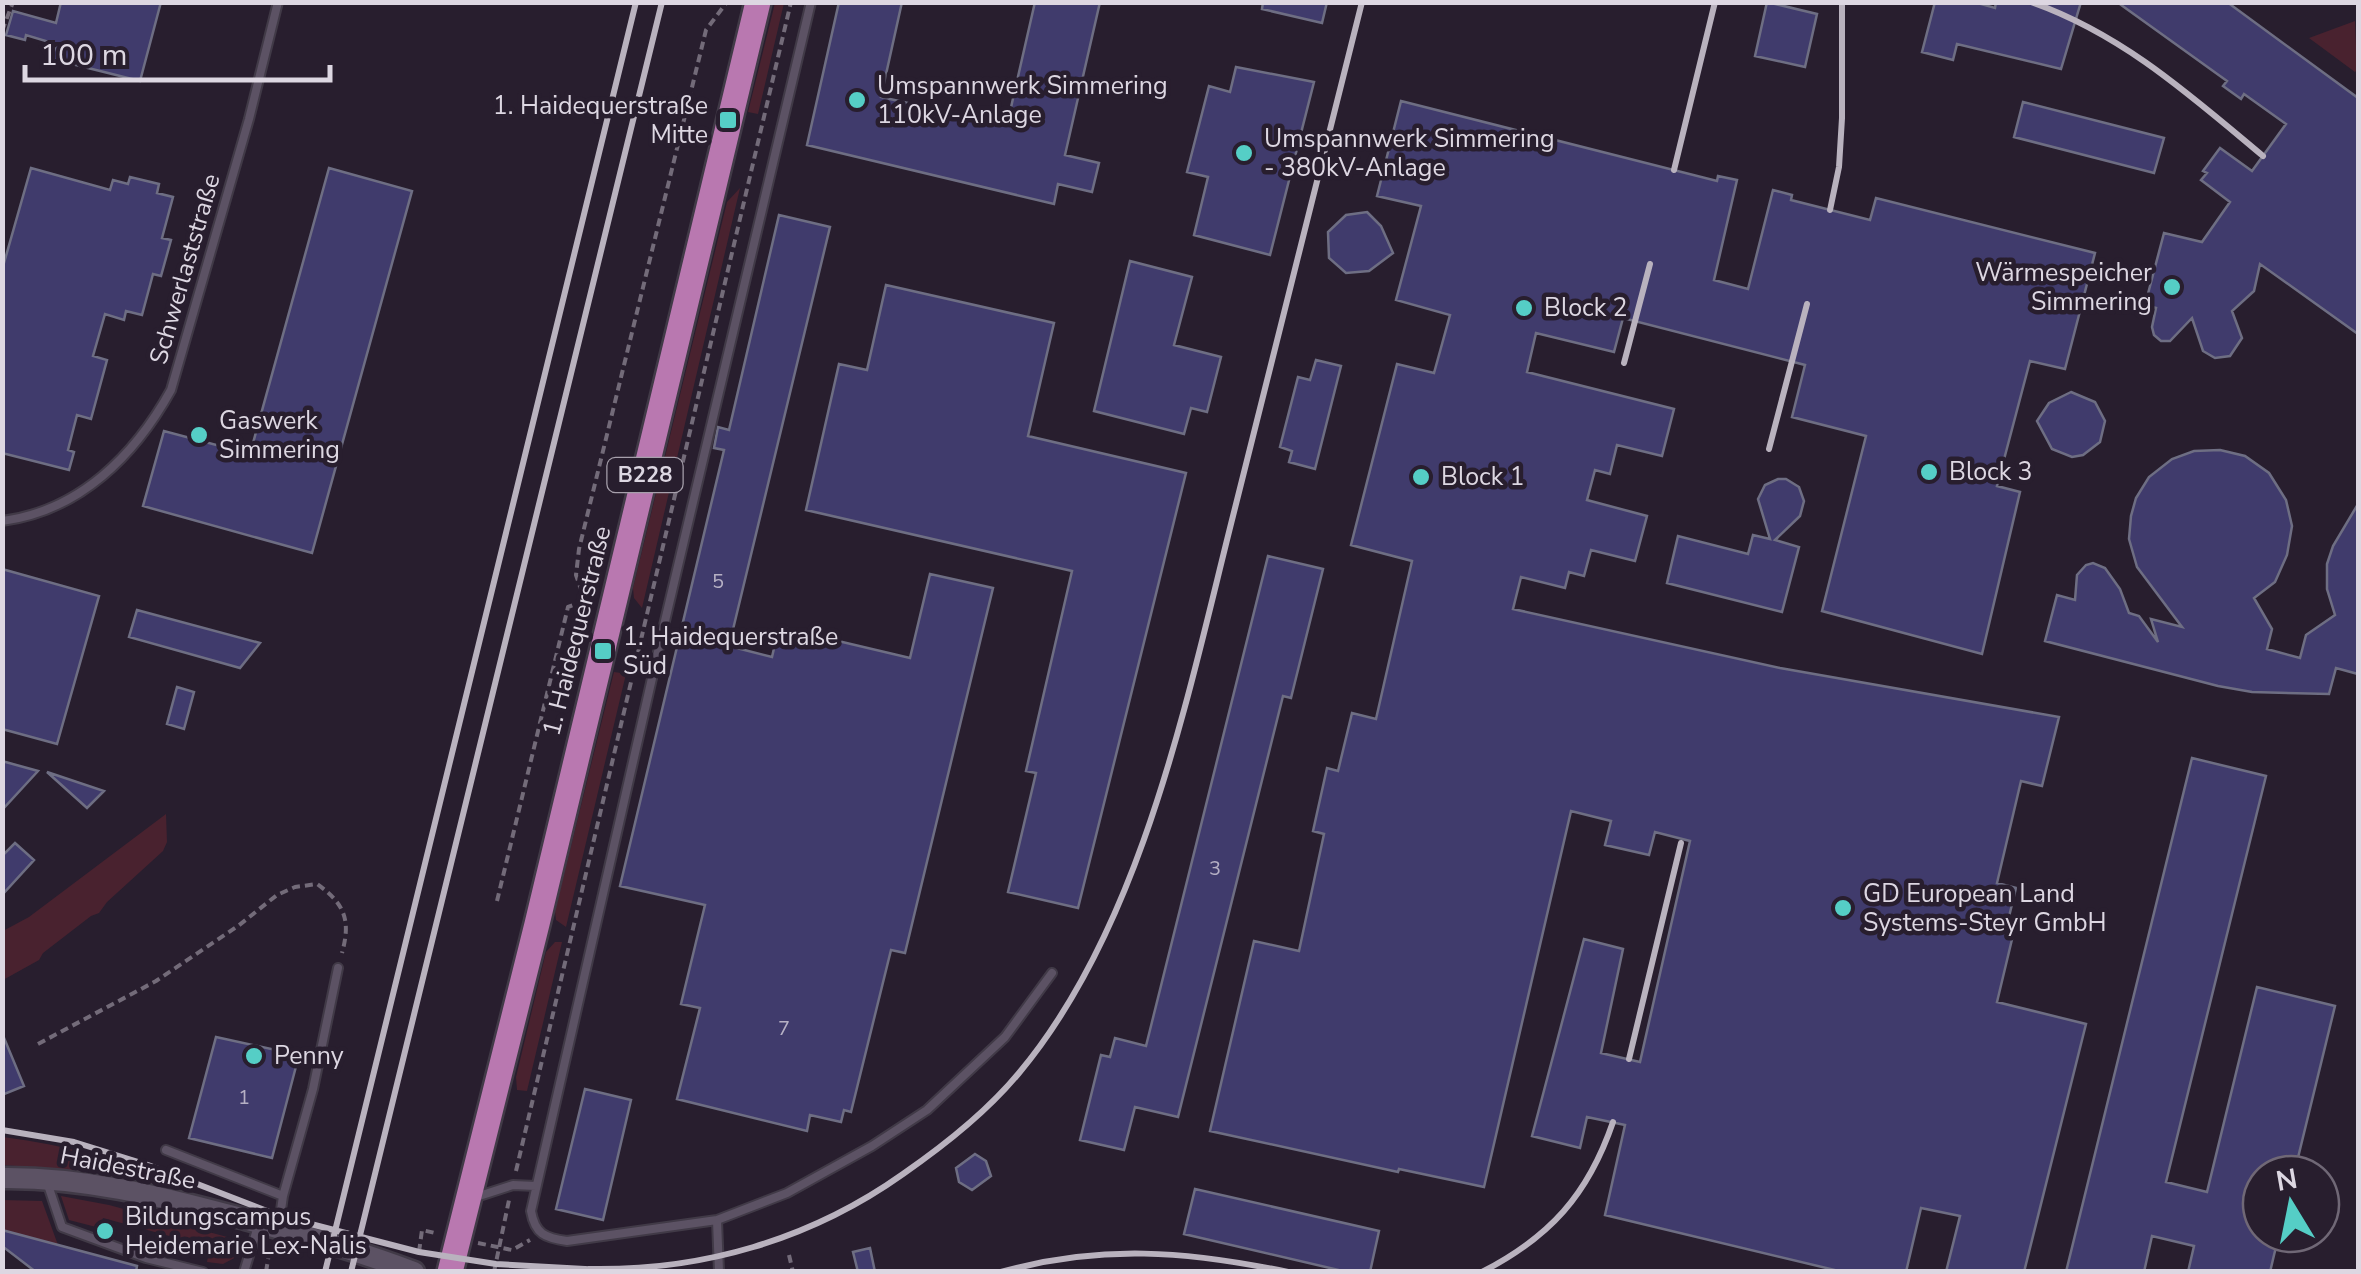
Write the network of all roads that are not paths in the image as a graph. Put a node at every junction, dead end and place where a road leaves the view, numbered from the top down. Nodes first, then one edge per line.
1 (278, 2) edge
2 (758, 2) edge
3 (811, 2) edge
4 (2, 521) edge
5 (338, 968) road end
6 (1052, 973) dead end
7 (166, 1150) dead end
8 (2, 1178) edge
9 (46, 1178) junction
10 (536, 1186) junction
11 (283, 1196) junction
12 (470, 1199) junction
13 (717, 1220) junction
14 (269, 1232) junction
15 (416, 1262) edge
16 (203, 1272) edge
17 (244, 1272) edge
18 (450, 1272) edge
19 (719, 1272) edge

1 - 4 lane, Schwerlaststraße
2 - 12 main road, 1. Haidequerstraße / B228
3 - 10 lane
5 - 11 lane
6 - 13 lane
7 - 11 lane
8 - 9 street, Haidestraße
9 - 14 street, Haidestraße
9 - 16 lane
10 - 12 lane
10 - 13 lane
11 - 14 lane
12 - 18 main road, 1. Haidequerstraße / B228
13 - 19 lane
14 - 15 street, Haidestraße
14 - 17 lane

